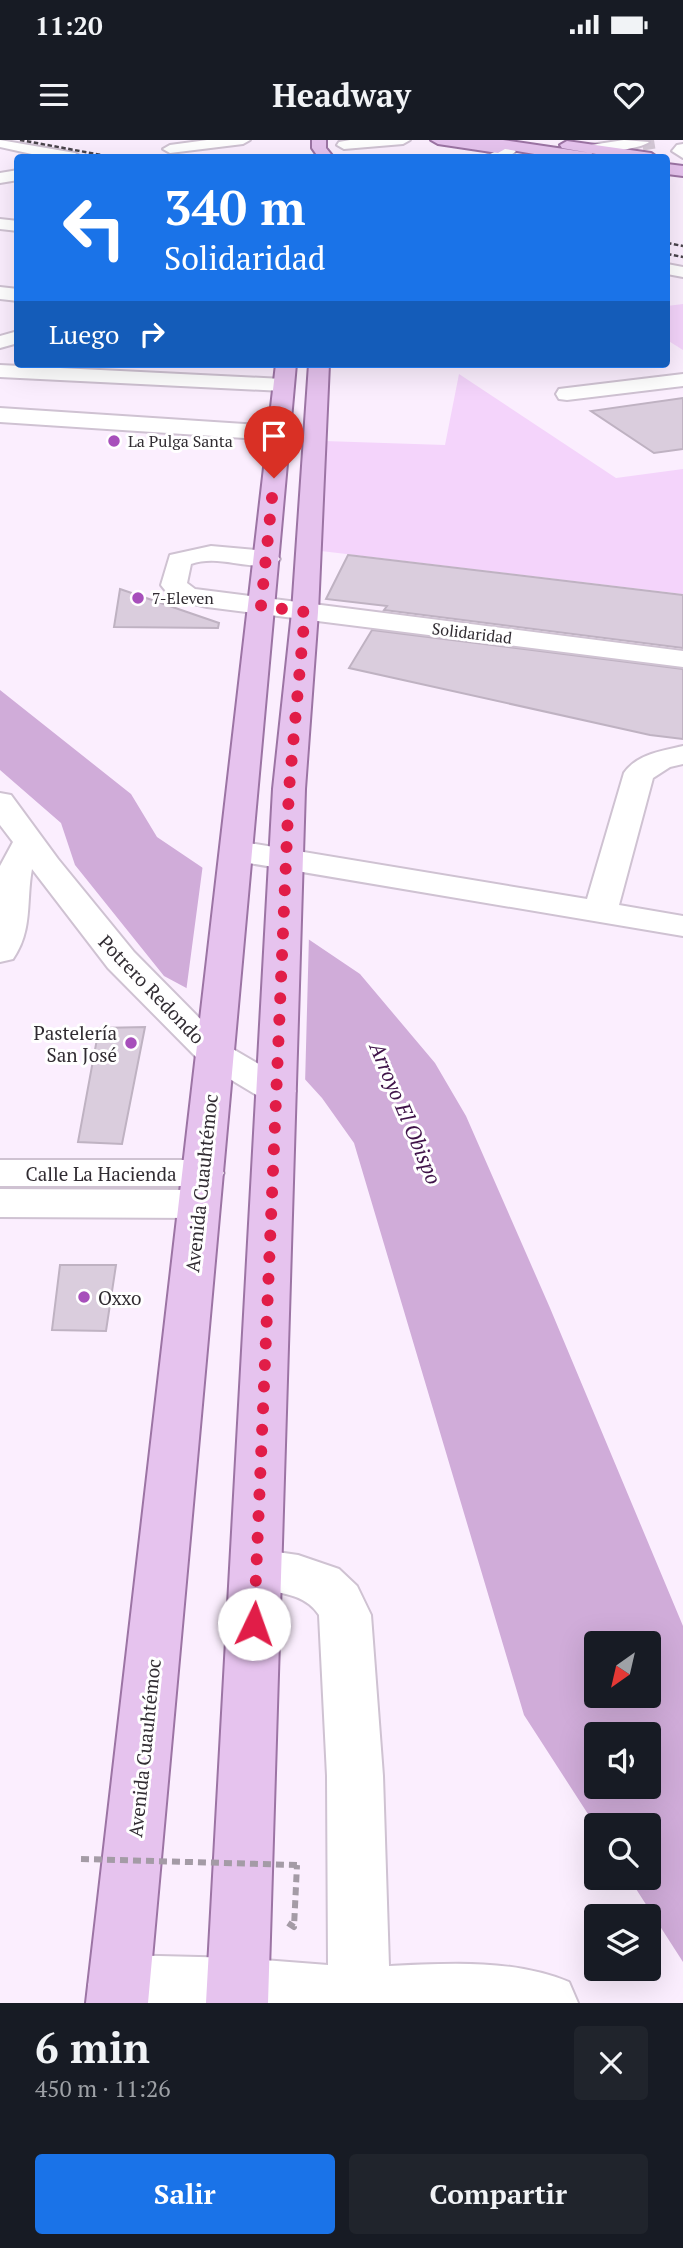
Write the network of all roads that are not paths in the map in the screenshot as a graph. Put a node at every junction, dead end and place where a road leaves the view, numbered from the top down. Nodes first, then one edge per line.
1 (243, 140) edge
2 (438, 140) edge
3 (474, 140) edge
4 (534, 140) edge
5 (642, 142) dead end
6 (0, 143) edge
7 (343, 143) edge
8 (386, 144) edge
9 (170, 149) dead end
10 (508, 151) junction
11 (591, 153) edge
12 (55, 154) edge
13 (499, 154) edge
14 (526, 154) edge
15 (184, 368) edge
16 (319, 368) edge
17 (0, 371) edge
18 (106, 371) edge
19 (245, 374) edge
20 (284, 375) edge
21 (135, 379) junction
22 (683, 380) edge
23 (567, 394) dead end
24 (75, 406) junction
25 (0, 415) edge
26 (219, 429) junction
27 (277, 433) junction
28 (267, 559) junction
29 (261, 606) junction
30 (305, 612) junction
31 (683, 659) edge
32 (683, 755) edge
33 (0, 802) edge
34 (236, 859) junction
35 (30, 860) junction
36 (285, 867) junction
37 (600, 914) junction
38 (683, 926) edge
39 (0, 951) edge
40 (215, 1042) junction
41 (276, 1079) junction
42 (0, 1173) edge
43 (201, 1188) junction
44 (0, 1203) edge
45 (256, 1570) junction
46 (118, 1994) edge
47 (238, 1995) edge
48 (359, 1998) junction
49 (547, 2003) edge

1 - 9 street
2 - 10 main road
3 - 11 main road
4 - 11 main road
5 - 11 street
6 - 12 street
7 - 8 street
10 - 13 street
10 - 14 main road
15 - 21 street
16 - 30 main road
17 - 18 street
18 - 21 street
18 - 24 street
19 - 20 street
19 - 21 street
19 - 26 street
20 - 27 main road, Avenida Cuauhtémoc
22 - 23 street
24 - 25 street
24 - 26 street
26 - 27 street
27 - 28 main road, Avenida Cuauhtémoc
28 - 29 main road, Avenida Cuauhtémoc
28 - 29 street, Solidaridad
29 - 30 street, Solidaridad
29 - 34 main road, Avenida Cuauhtémoc
30 - 31 street, Solidaridad
30 - 36 main road
32 - 37 street
33 - 35 street, Potrero Redondo
34 - 36 street
34 - 40 main road, Avenida Cuauhtémoc
35 - 39 street
35 - 40 street, Potrero Redondo
36 - 37 street
36 - 41 main road
37 - 38 street
40 - 41 street, Potrero Redondo
40 - 43 main road, Avenida Cuauhtémoc
41 - 45 main road
42 - 43 street, Calle La Hacienda
43 - 44 street, Calle La Hacienda
43 - 46 main road, Avenida Cuauhtémoc
45 - 47 main road
45 - 48 street
46 - 47 street
47 - 48 street
48 - 49 street

